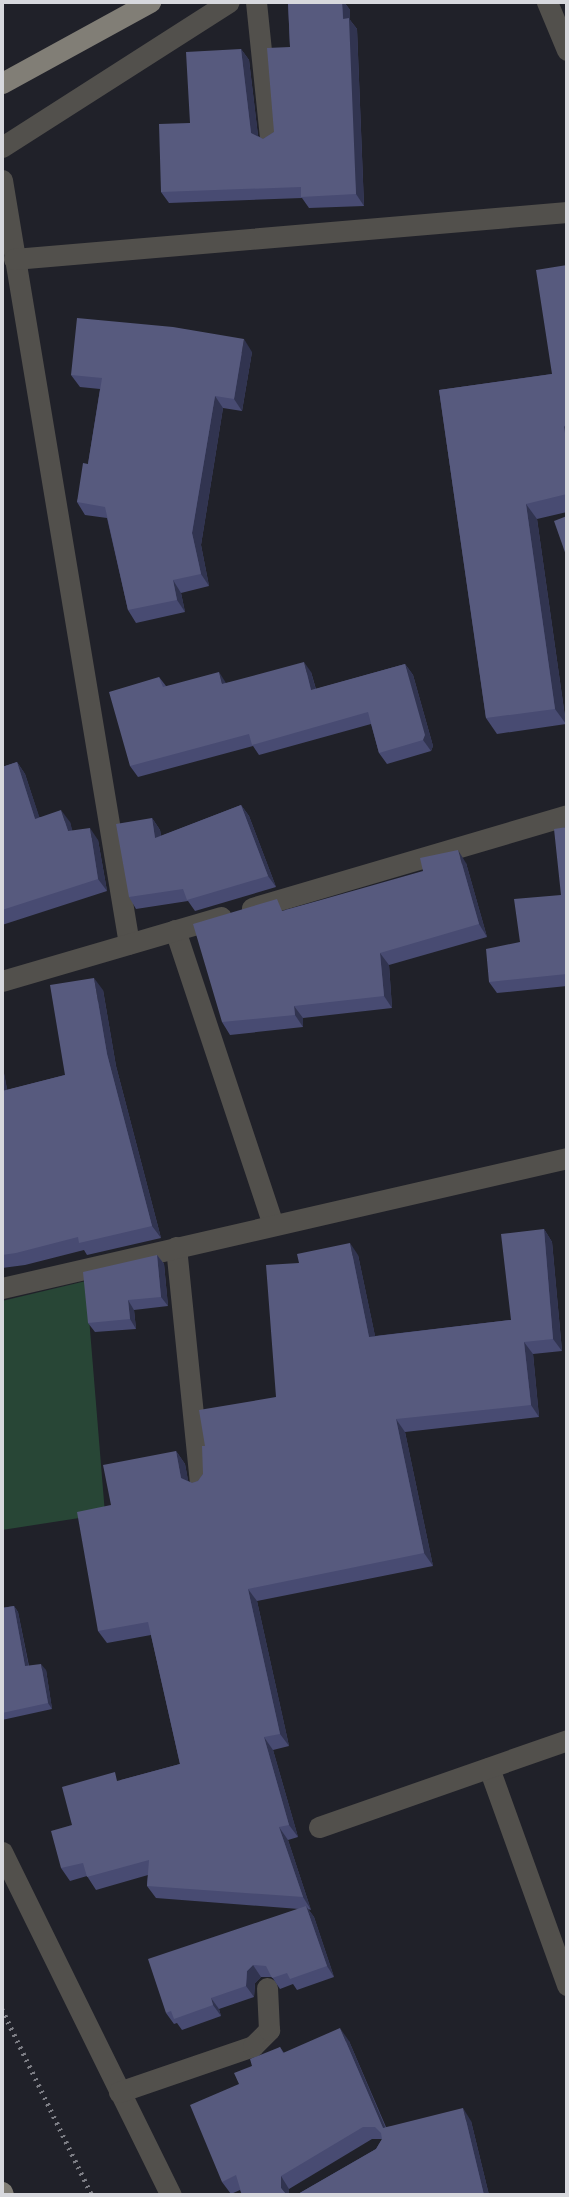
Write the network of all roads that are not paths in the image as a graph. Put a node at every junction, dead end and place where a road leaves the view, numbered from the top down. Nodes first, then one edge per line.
1 (150, 2) edge
2 (229, 2) edge
3 (256, 2) edge
4 (547, 2) edge
5 (567, 50) edge
6 (2, 83) edge
7 (270, 137) edge
8 (2, 147) edge
9 (2, 180) edge
10 (567, 212) edge
11 (14, 259) junction
12 (567, 815) edge
13 (175, 930) junction
14 (128, 944) junction
15 (2, 981) edge
16 (567, 1158) edge
17 (273, 1224) junction
18 (176, 1247) junction
19 (2, 1288) edge
20 (200, 1482) edge
21 (567, 1740) edge
22 (489, 1768) junction
23 (319, 1827) dead end
24 (2, 1852) edge
25 (567, 1985) edge
26 (267, 1988) edge
27 (120, 2092) junction
28 (171, 2195) edge

1 - 6 main road
2 - 8 street
3 - 7 street
4 - 5 street
9 - 11 street
10 - 11 street
11 - 14 street
12 - 13 street
13 - 14 street
13 - 17 street
14 - 15 street
16 - 17 street
17 - 18 street
18 - 19 street
18 - 20 street
21 - 22 street
22 - 23 street
22 - 25 street
24 - 27 street
26 - 27 street
27 - 28 street

